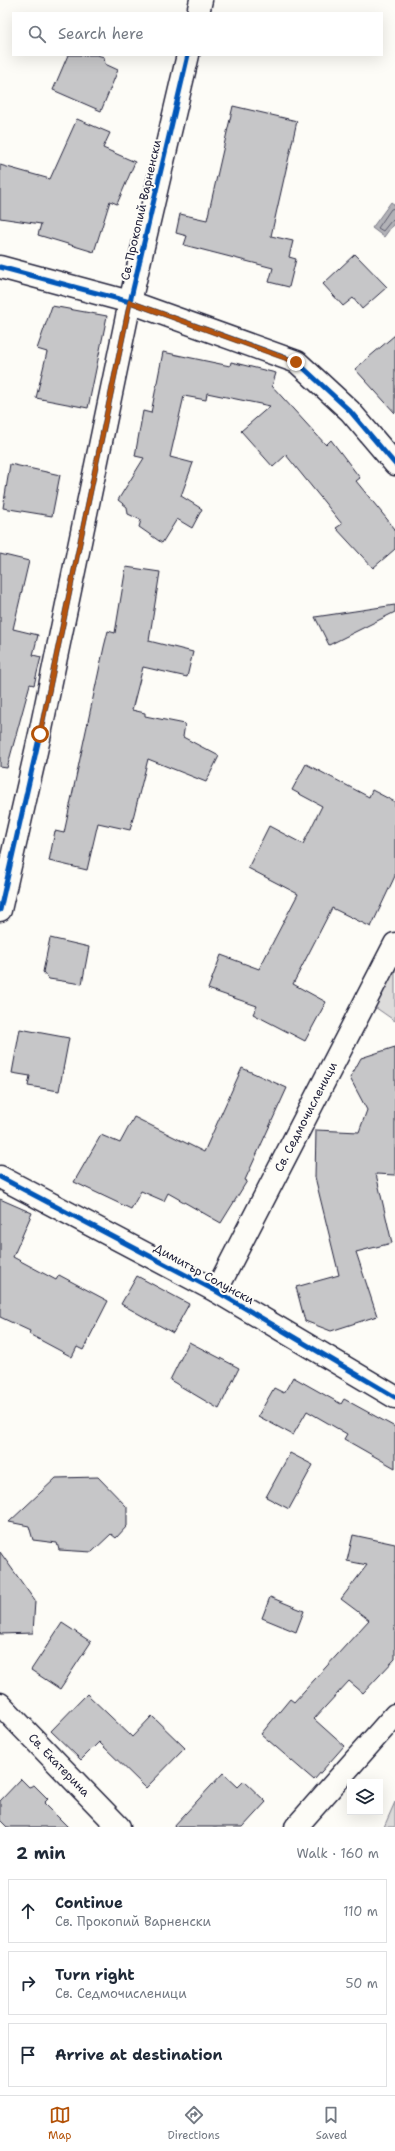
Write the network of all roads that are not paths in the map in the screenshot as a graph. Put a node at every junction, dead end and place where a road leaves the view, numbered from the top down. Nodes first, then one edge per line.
1 (201, 0) edge
2 (198, 12) edge
3 (188, 56) edge
4 (0, 267) edge
5 (130, 302) junction
6 (395, 464) edge
7 (0, 910) edge
8 (395, 944) edge
9 (0, 1177) edge
10 (216, 1291) junction
11 (395, 1396) edge
12 (0, 1704) edge
13 (395, 1715) edge
14 (119, 1827) edge
15 (296, 1827) edge

1 - 2 street
3 - 5 street, Св. Прокопий Варненски
4 - 5 street
5 - 6 street
5 - 7 street, Св. Прокопий Варненски
8 - 10 street, Св. Седмочисленици
9 - 10 street, Димитър Солунски
10 - 11 street, Димитър Солунски
12 - 14 street, Св. Екатерина
13 - 15 street

